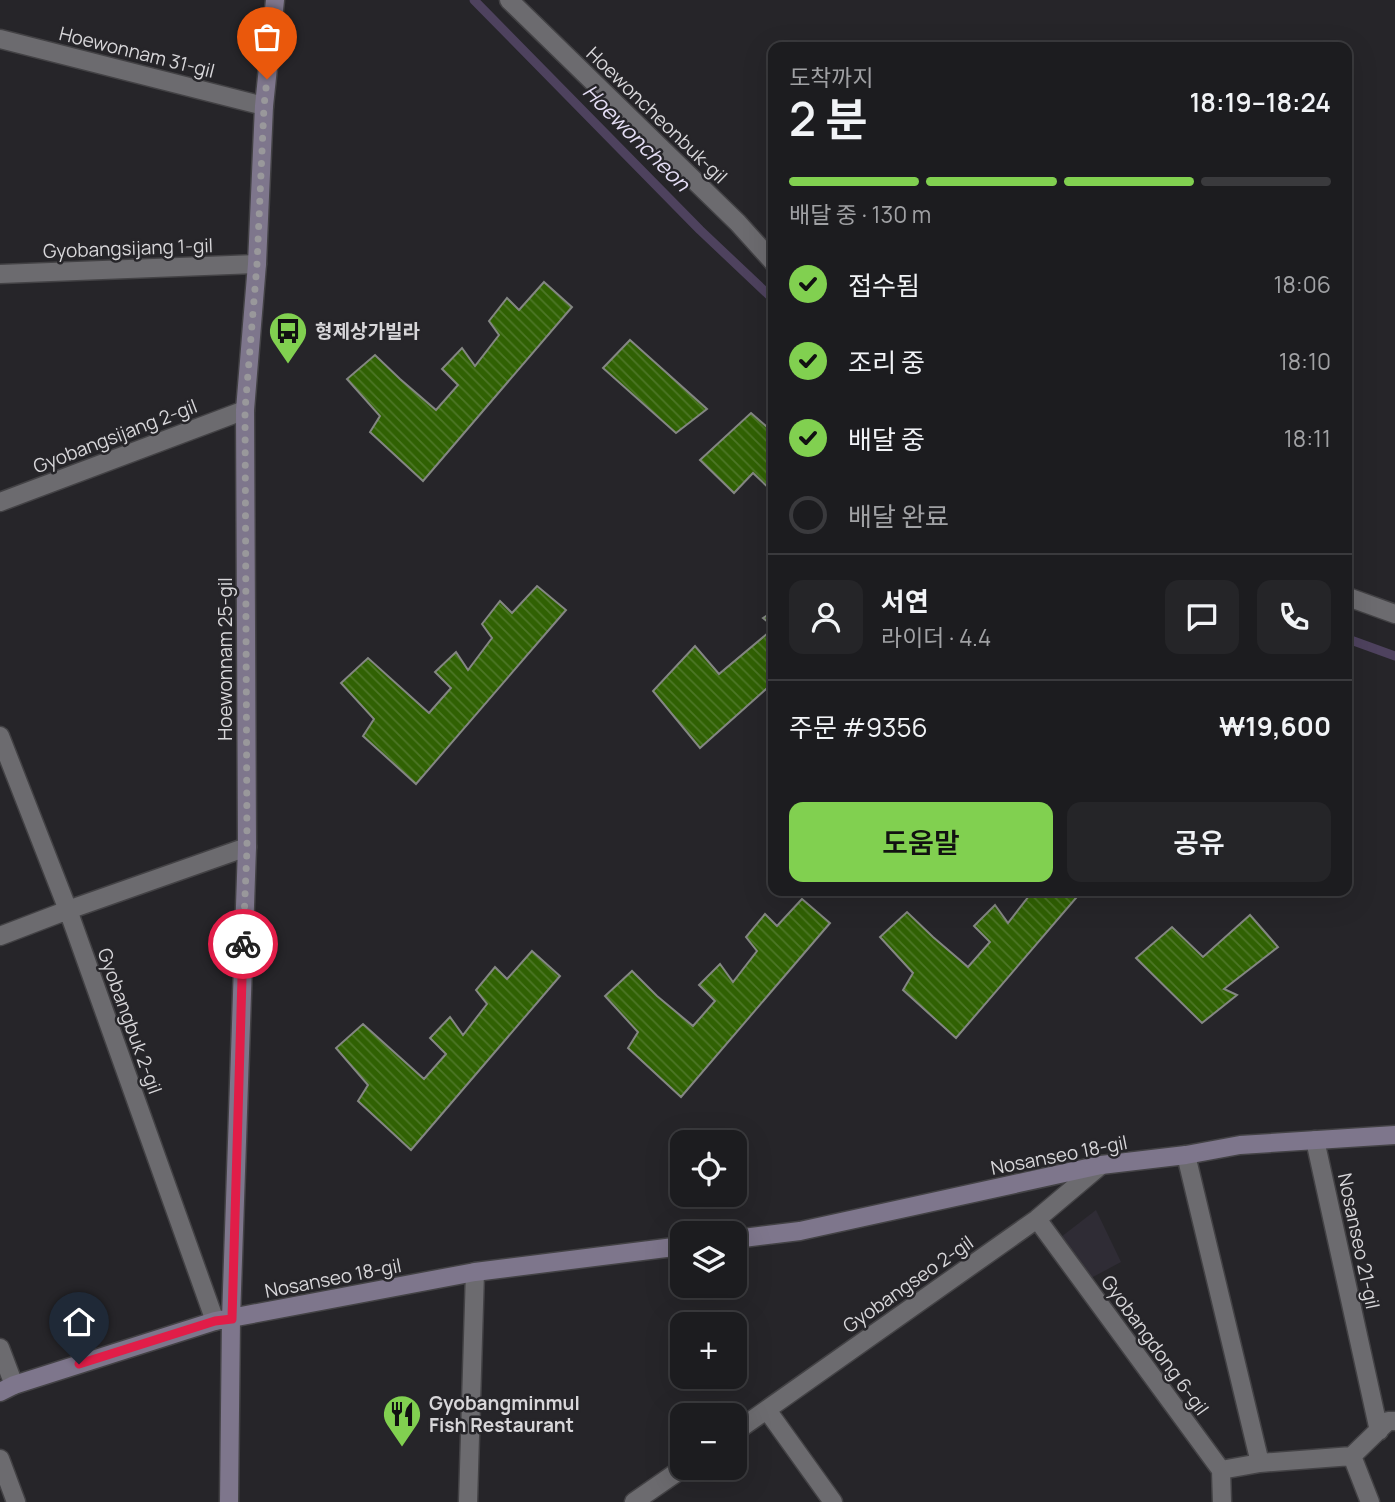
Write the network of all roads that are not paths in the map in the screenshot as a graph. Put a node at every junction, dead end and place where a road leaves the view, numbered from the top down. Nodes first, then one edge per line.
1 (275, 0) edge
2 (509, 0) edge
3 (0, 39) edge
4 (264, 106) junction
5 (768, 256) edge
6 (257, 264) junction
7 (0, 274) edge
8 (245, 410) junction
9 (0, 502) edge
10 (1352, 598) edge
11 (1395, 614) edge
12 (0, 736) edge
13 (247, 848) junction
14 (68, 910) junction
15 (0, 936) edge
16 (1395, 1135) edge
17 (1315, 1140) junction
18 (1186, 1155) junction
19 (1101, 1165) junction
20 (1037, 1219) junction
21 (747, 1238) edge
22 (670, 1248) edge
23 (475, 1272) junction
24 (223, 1320) junction
25 (0, 1348) edge
26 (7, 1388) edge
27 (767, 1410) junction
28 (1395, 1421) edge
29 (747, 1424) edge
30 (1379, 1431) junction
31 (1352, 1456) junction
32 (0, 1459) edge
33 (1260, 1463) junction
34 (1221, 1471) junction
35 (670, 1477) edge
36 (16, 1502) edge
37 (229, 1502) edge
38 (468, 1502) edge
39 (634, 1502) edge
40 (832, 1502) edge
41 (1222, 1502) edge
42 (1370, 1502) edge

1 - 4 main road, Hoewonnam 25-gil
2 - 5 street, Hoewoncheonbuk-gil
3 - 4 street, Hoewonnam 31-gil
4 - 6 main road, Hoewonnam 25-gil
6 - 7 street, Gyobangsijang 1-gil
6 - 8 main road, Hoewonnam 25-gil
8 - 9 street, Gyobangsijang 2-gil
8 - 13 main road, Hoewonnam 25-gil
10 - 11 street
12 - 14 street, Gyobangbuk 2-gil
13 - 14 street
13 - 24 main road, Hoewonnam 25-gil
14 - 15 street
14 - 24 street, Gyobangbuk 2-gil
16 - 17 main road, Nosanseo 18-gil
17 - 18 main road, Nosanseo 18-gil
17 - 30 street, Nosanseo 21-gil
18 - 19 main road, Nosanseo 18-gil
18 - 33 street
19 - 20 street, Gyobangseo 2-gil
19 - 21 main road, Nosanseo 18-gil
20 - 27 street, Gyobangseo 2-gil
20 - 34 street, Gyobangdong 6-gil
22 - 23 main road, Nosanseo 18-gil
23 - 24 main road, Nosanseo 18-gil
23 - 38 street
24 - 26 main road, Nosanseo 18-gil
24 - 37 main road, Hoewonnam 25-gil
25 - 26 street
27 - 29 street, Gyobangseo 2-gil
27 - 40 street
28 - 30 street
30 - 31 street
31 - 33 street
31 - 42 street
32 - 36 street
33 - 34 street
34 - 41 street
35 - 39 street

